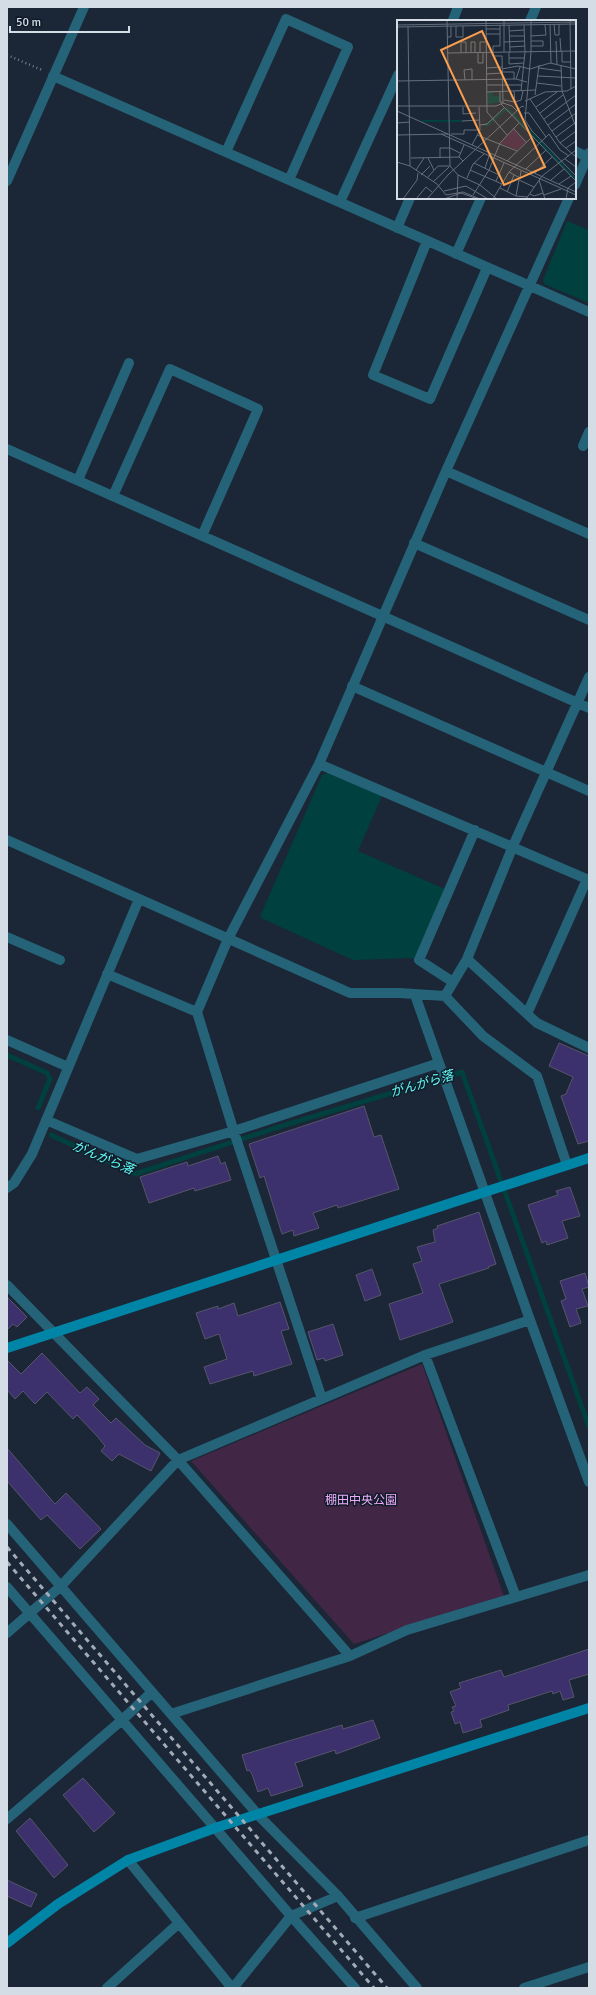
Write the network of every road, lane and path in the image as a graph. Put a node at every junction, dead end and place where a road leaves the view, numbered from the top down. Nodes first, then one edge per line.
1 (84, 7) edge
2 (458, 7) edge
3 (536, 7) edge
4 (452, 20) edge
5 (530, 20) edge
6 (7, 55) edge
7 (54, 76) junction
8 (397, 77) edge
9 (576, 151) edge
10 (226, 152) junction
11 (588, 155) edge
12 (289, 180) junction
13 (7, 181) edge
14 (576, 183) edge
15 (410, 199) edge
16 (481, 199) edge
17 (569, 199) edge
18 (340, 202) junction
19 (397, 228) junction
20 (427, 241) junction
21 (456, 254) junction
22 (487, 268) junction
23 (531, 287) junction
24 (589, 312) edge
25 (128, 363) dead end
26 (589, 432) edge
27 (583, 446) dead end
28 (7, 449) edge
29 (446, 471) junction
30 (78, 480) junction
31 (113, 496) junction
32 (589, 534) edge
33 (202, 536) junction
34 (414, 543) junction
35 (382, 617) junction
36 (589, 620) edge
37 (589, 677) edge
38 (352, 686) junction
39 (578, 703) junction
40 (589, 708) edge
41 (319, 764) junction
42 (547, 772) junction
43 (589, 791) edge
44 (475, 830) junction
45 (7, 840) edge
46 (513, 846) junction
47 (588, 879) edge
48 (138, 899) junction
49 (7, 938) edge
50 (228, 939) junction
51 (467, 959) junction
52 (60, 960) dead end
53 (108, 974) junction
54 (454, 982) junction
55 (415, 995) junction
56 (445, 996) junction
57 (197, 1012) junction
58 (527, 1014) junction
59 (7, 1040) edge
60 (589, 1048) edge
61 (439, 1063) junction
62 (68, 1067) junction
63 (46, 1120) junction
64 (234, 1131) junction
65 (589, 1158) edge
66 (567, 1165) junction
67 (9, 1184) edge
68 (489, 1191) junction
69 (276, 1260) junction
70 (7, 1284) edge
71 (530, 1320) junction
72 (54, 1333) junction
73 (7, 1348) edge
74 (425, 1355) junction
75 (322, 1399) junction
76 (178, 1460) junction
77 (589, 1482) edge
78 (7, 1524) edge
79 (589, 1575) edge
80 (61, 1586) junction
81 (7, 1587) edge
82 (516, 1597) junction
83 (31, 1614) junction
84 (7, 1633) edge
85 (350, 1656) junction
86 (152, 1692) junction
87 (589, 1708) edge
88 (171, 1714) junction
89 (122, 1720) junction
90 (259, 1816) junction
91 (7, 1818) edge
92 (215, 1828) junction
93 (589, 1840) edge
94 (128, 1860) junction
95 (338, 1896) junction
96 (290, 1916) junction
97 (355, 1918) junction
98 (179, 1923) junction
99 (7, 1943) edge
100 (589, 1967) edge
101 (107, 1988) edge
102 (232, 1988) edge
103 (355, 1988) edge
104 (417, 1988) edge
105 (524, 1988) edge

1 - 7 street
2 - 4 street
3 - 5 street
6 - 7 path
7 - 10 street
7 - 13 street
8 - 18 street
9 - 11 street
10 - 12 street
10 - 12 street
11 - 14 street
12 - 18 street
15 - 19 street
16 - 21 street
17 - 23 street
18 - 19 street
19 - 20 street
20 - 21 street
20 - 22 street
21 - 22 street
22 - 23 street
23 - 24 street
23 - 29 street
25 - 30 street
26 - 27 street
28 - 30 street
29 - 32 street
29 - 34 street
30 - 31 street
31 - 33 street
31 - 33 street
33 - 35 street
34 - 35 street
34 - 36 street
35 - 38 street
35 - 39 street
37 - 39 street
38 - 41 street
38 - 42 street
39 - 40 street
39 - 42 street
41 - 44 street
41 - 50 street
42 - 43 street
42 - 46 street
44 - 46 street
44 - 54 street
45 - 48 street
46 - 47 street
46 - 51 street
47 - 58 street
48 - 50 street
48 - 53 street
49 - 52 street
50 - 55 street
50 - 57 street
51 - 54 street
51 - 58 street
53 - 57 street
53 - 62 street
54 - 56 street
55 - 56 street
55 - 61 street
56 - 66 street
57 - 64 street
58 - 60 street
59 - 62 street
61 - 64 street
61 - 68 street
62 - 63 street
63 - 64 street
63 - 67 street
64 - 69 street
65 - 66 street
66 - 68 street
68 - 69 street
68 - 71 street
69 - 72 street
69 - 75 street
70 - 72 street
71 - 74 street
71 - 77 street
72 - 73 street
72 - 76 street
74 - 75 street
74 - 82 street
75 - 76 street
76 - 80 street
76 - 85 street
78 - 80 street
79 - 82 street
80 - 83 street
80 - 86 street
81 - 83 street
82 - 85 street
83 - 84 street
83 - 89 street
85 - 88 street
86 - 88 street
86 - 89 street
87 - 90 street
88 - 90 street
89 - 91 street
89 - 92 street
90 - 92 street
90 - 95 street
92 - 94 street
92 - 96 street
93 - 97 street
94 - 98 street
94 - 99 street
95 - 96 street
95 - 97 street
96 - 102 street
96 - 103 street
97 - 104 street
98 - 101 street
98 - 102 street
100 - 105 street

